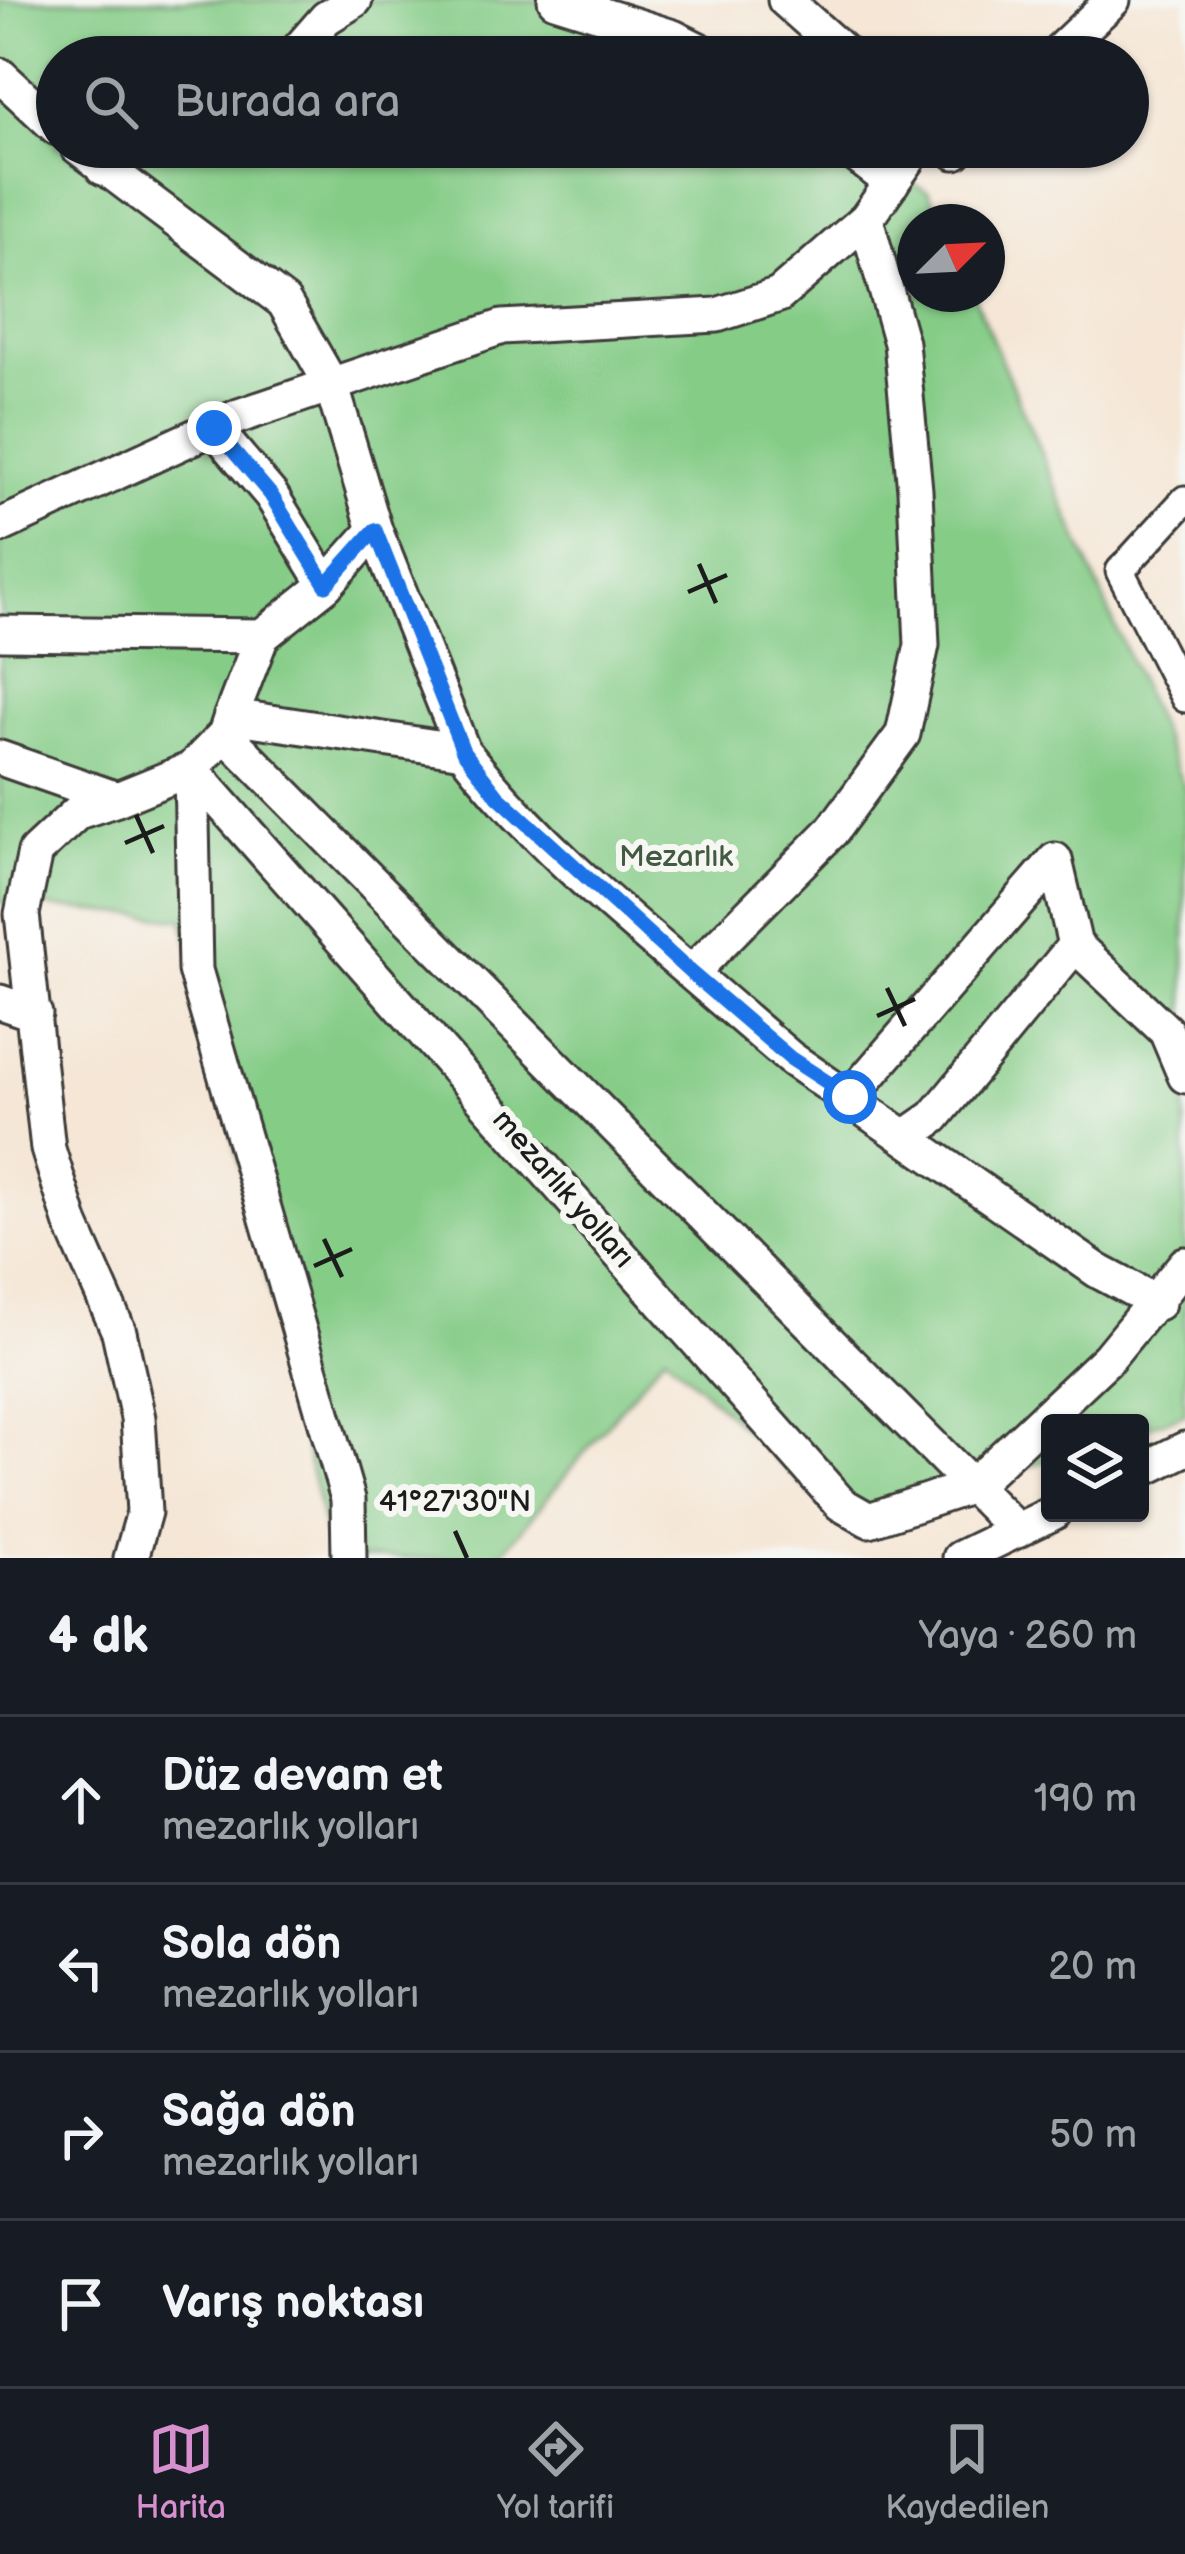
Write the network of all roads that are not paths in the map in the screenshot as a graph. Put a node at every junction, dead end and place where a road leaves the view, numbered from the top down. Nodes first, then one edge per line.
1 (355, 0) edge
2 (555, 0) edge
3 (785, 0) edge
4 (1112, 0) edge
5 (310, 36) edge
6 (670, 36) edge
7 (825, 36) edge
8 (1075, 36) edge
9 (0, 75) edge
10 (36, 108) edge
11 (103, 168) edge
12 (872, 168) edge
13 (902, 168) edge
14 (892, 183) junction
15 (866, 219) junction
16 (331, 383) junction
17 (214, 428) junction
18 (1185, 500) edge
19 (0, 526) edge
20 (375, 530) junction
21 (326, 585) junction
22 (0, 633) edge
23 (262, 636) junction
24 (1185, 698) edge
25 (228, 725) junction
26 (463, 751) junction
27 (0, 758) edge
28 (191, 769) junction
29 (116, 799) junction
30 (1075, 945) junction
31 (691, 973) junction
32 (0, 1002) edge
33 (35, 1014) junction
34 (1185, 1076) edge
35 (850, 1097) junction
36 (908, 1135) junction
37 (1185, 1264) edge
38 (1158, 1303) junction
39 (1185, 1449) edge
40 (1149, 1467) edge
41 (972, 1486) junction
42 (1041, 1519) edge
43 (1017, 1531) junction
44 (131, 1558) edge
45 (349, 1558) edge
46 (961, 1558) edge

1 - 5 street
2 - 6 street
3 - 7 street
4 - 8 street
9 - 10 street
11 - 16 street
12 - 14 street
13 - 14 street
14 - 15 street
15 - 16 street
15 - 31 street
16 - 17 street
16 - 20 street
17 - 19 street
17 - 21 street
18 - 24 street
20 - 21 street
20 - 26 street
21 - 23 street
22 - 23 street
23 - 25 street
25 - 26 street
25 - 28 street
25 - 41 street
26 - 31 street
27 - 29 street
28 - 29 street
28 - 41 street, mezarlık yolları
28 - 45 street
29 - 33 street
30 - 34 street
30 - 35 street
30 - 36 street
31 - 35 street
32 - 33 street
33 - 44 street
35 - 36 street
36 - 38 street
37 - 38 street, mezarlık yolları
38 - 41 street, mezarlık yolları
39 - 40 street
41 - 43 street
42 - 43 street
43 - 46 street

